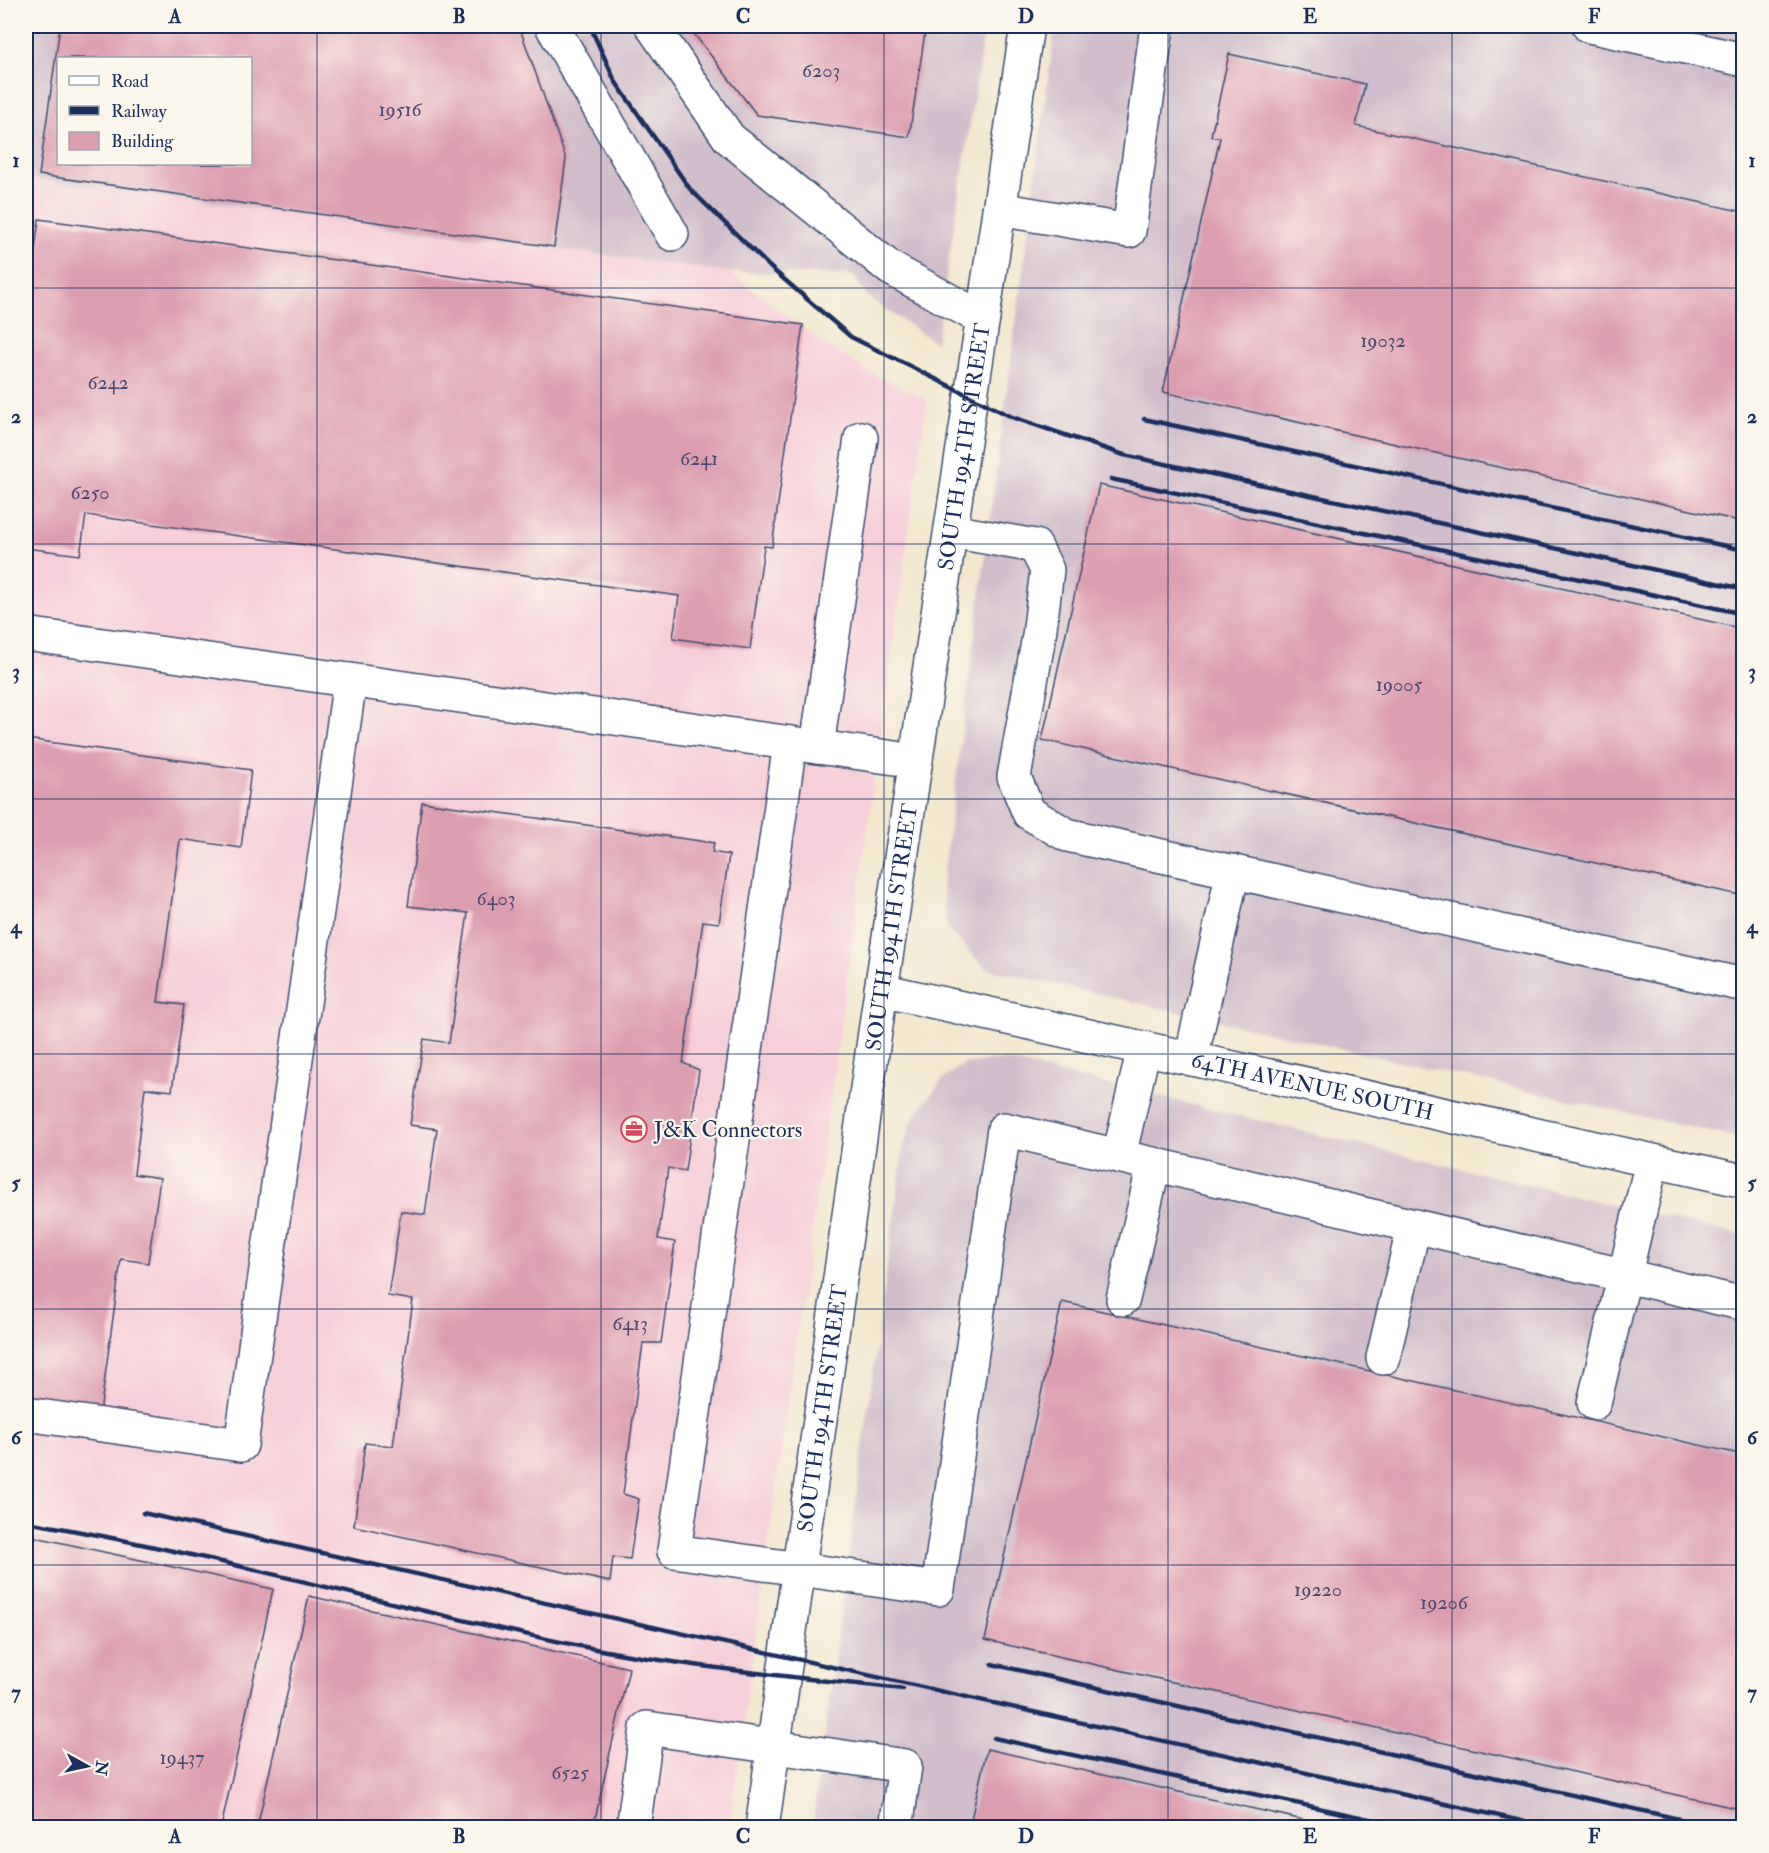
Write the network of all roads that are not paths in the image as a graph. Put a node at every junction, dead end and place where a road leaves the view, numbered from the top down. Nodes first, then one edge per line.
1 (552, 26) edge
2 (652, 26) edge
3 (1027, 26) edge
4 (1157, 26) edge
5 (1589, 26) edge
6 (1743, 60) edge
7 (999, 209) junction
8 (672, 234) dead end
9 (983, 319) junction
10 (861, 438) dead end
11 (951, 531) junction
12 (26, 634) edge
13 (350, 681) junction
14 (803, 745) junction
15 (916, 761) junction
16 (1233, 871) junction
17 (1743, 985) edge
18 (881, 990) junction
19 (1144, 1048) junction
20 (1191, 1059) junction
21 (1119, 1156) junction
22 (1652, 1161) junction
23 (1154, 1164) junction
24 (1743, 1181) edge
25 (1414, 1226) junction
26 (1625, 1276) junction
27 (1123, 1299) dead end
28 (1743, 1304) edge
29 (1383, 1358) dead end
30 (1594, 1402) dead end
31 (26, 1414) edge
32 (799, 1569) junction
33 (773, 1746) junction
34 (633, 1827) edge
35 (762, 1827) edge
36 (896, 1827) edge

1 - 8 street
2 - 9 street
3 - 7 street, SOUTH 194TH STREET
4 - 7 street
5 - 6 street
7 - 9 street, SOUTH 194TH STREET
9 - 11 street, SOUTH 194TH STREET
10 - 14 street
11 - 15 street, SOUTH 194TH STREET
11 - 16 street
12 - 13 street
13 - 14 street
13 - 31 street
14 - 15 street
14 - 32 street
15 - 18 street, SOUTH 194TH STREET
16 - 17 street
16 - 20 street
18 - 19 street, 64TH AVENUE SOUTH
18 - 32 street, SOUTH 194TH STREET
19 - 20 street, 64TH AVENUE SOUTH
19 - 21 street
20 - 22 street, 64TH AVENUE SOUTH
21 - 23 street
21 - 32 street
22 - 24 street, 64TH AVENUE SOUTH
22 - 26 street
23 - 25 street
23 - 27 street
25 - 26 street
25 - 29 street
26 - 28 street
26 - 30 street
32 - 33 street, SOUTH 194TH STREET
33 - 34 street
33 - 35 street, SOUTH 194TH STREET
33 - 36 street

